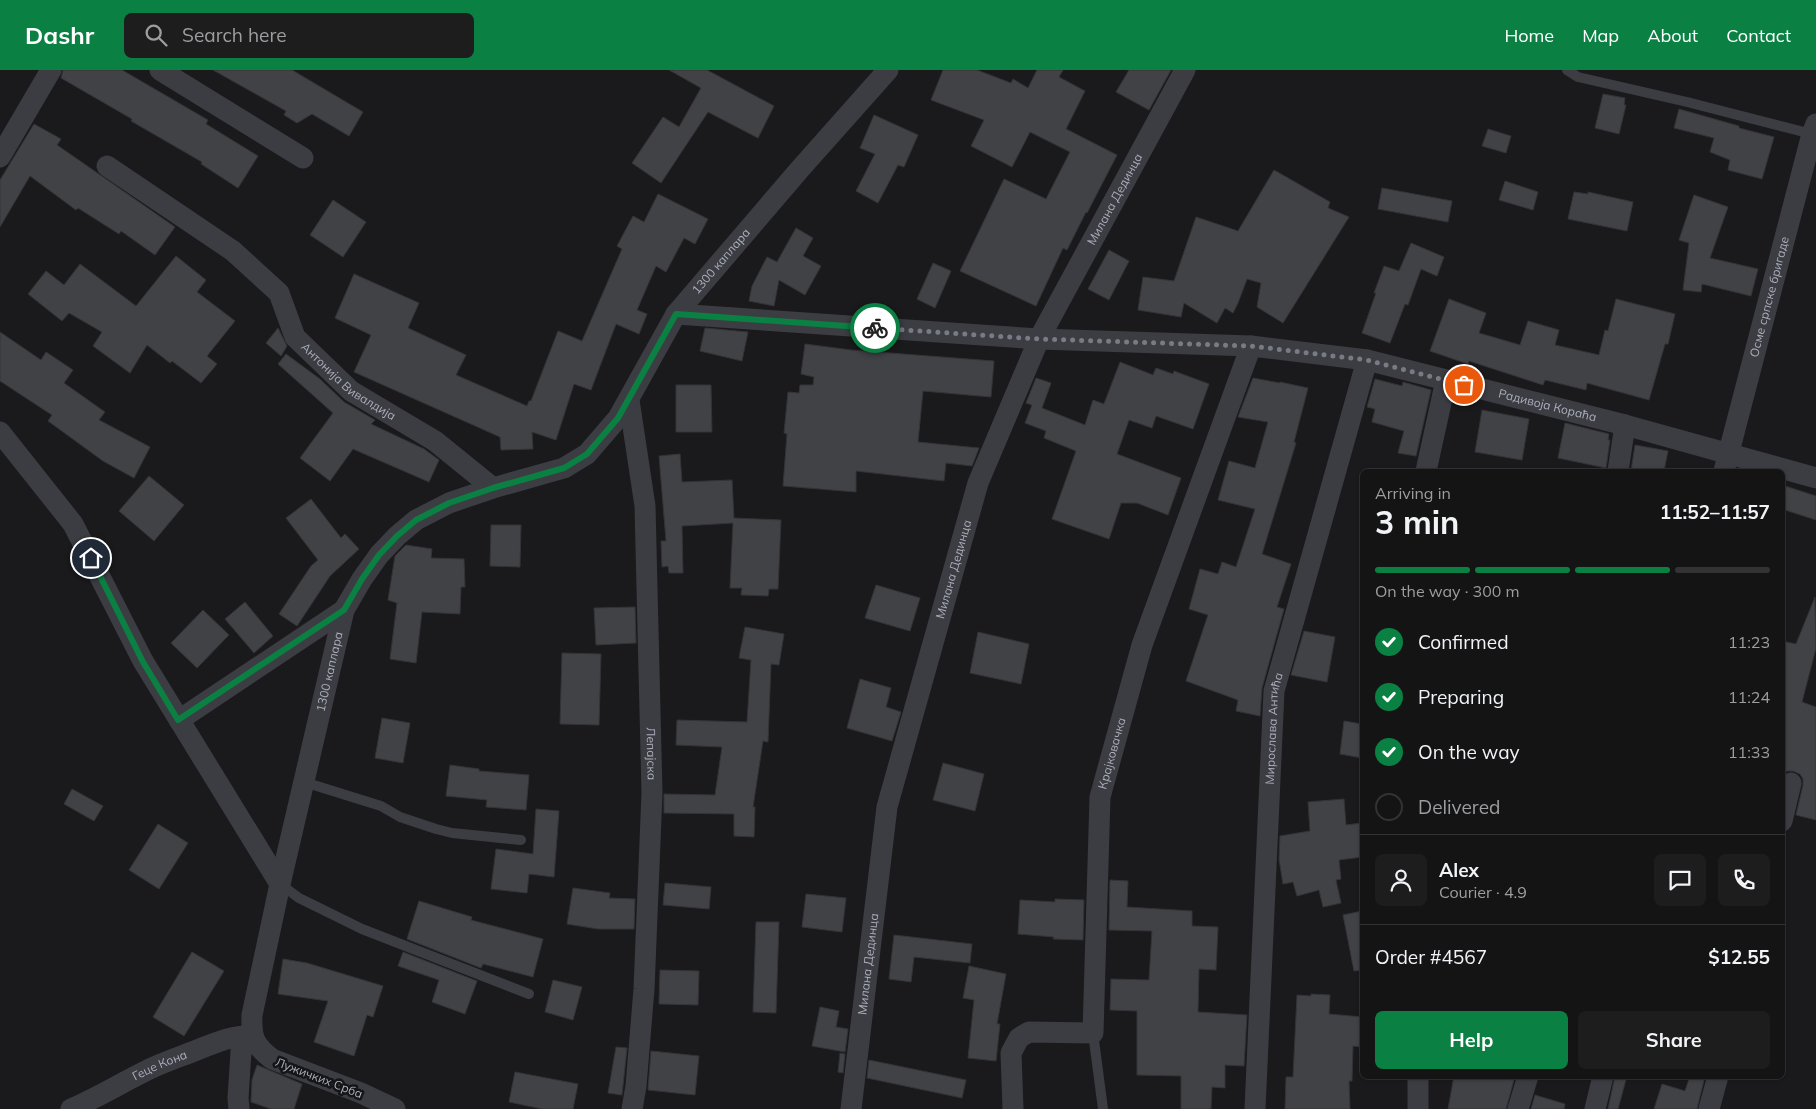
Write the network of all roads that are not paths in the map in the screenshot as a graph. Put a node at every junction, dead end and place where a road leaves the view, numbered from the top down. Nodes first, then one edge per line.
1 (50, 70) edge
2 (160, 70) edge
3 (888, 70) edge
4 (1185, 70) edge
5 (1567, 70) edge
6 (1814, 129) edge
7 (0, 157) edge
8 (303, 158) dead end
9 (108, 166) dead end
10 (676, 314) junction
11 (1039, 339) junction
12 (1251, 346) junction
13 (1367, 360) junction
14 (1446, 380) junction
15 (629, 400) junction
16 (1625, 425) junction
17 (0, 432) edge
18 (1726, 463) edge
19 (1426, 469) edge
20 (1618, 469) edge
21 (1762, 469) edge
22 (1785, 473) edge
23 (1816, 478) edge
24 (493, 488) junction
25 (344, 610) junction
26 (178, 720) junction
27 (304, 782) junction
28 (1791, 783) dead end
29 (1785, 808) edge
30 (521, 840) dead end
31 (280, 884) junction
32 (529, 994) dead end
33 (1093, 1033) junction
34 (247, 1036) junction
35 (1418, 1079) edge
36 (1527, 1079) edge
37 (1602, 1079) edge
38 (1717, 1079) edge
39 (71, 1109) edge
40 (239, 1109) edge
41 (395, 1109) edge
42 (632, 1109) edge
43 (851, 1109) edge
44 (1013, 1109) edge
45 (1103, 1109) edge
46 (1255, 1109) edge
47 (1418, 1109) edge
48 (1518, 1109) edge
49 (1595, 1109) edge
50 (1709, 1109) edge

1 - 7 street
2 - 8 street
3 - 10 street, 1300 каплара
4 - 11 street, Милана Дединца
5 - 6 lane
6 - 18 street, Осме српске бригаде
9 - 24 street, Антонија Вивалдија
10 - 11 street, Радивоја Кораћа
10 - 15 street, 1300 каплара
11 - 12 street, Радивоја Кораћа
11 - 43 street, Милана Дединца
12 - 13 street, Радивоја Кораћа
12 - 33 street, Крајковачка
13 - 14 street, Радивоја Кораћа
13 - 46 street, Мирослава Антића
14 - 16 street, Радивоја Кораћа
14 - 19 street
15 - 24 street, 1300 каплара
15 - 42 street, Лепајска
16 - 18 street, Радивоја Кораћа
16 - 20 street
17 - 26 street
18 - 21 street, Радивоја Кораћа
22 - 23 street, Радивоја Кораћа
24 - 25 street, 1300 каплара
25 - 26 street
25 - 27 street, 1300 каплара
26 - 31 street
27 - 30 lane
27 - 31 street, 1300 каплара
28 - 29 street
31 - 32 lane
31 - 34 street, 1300 каплара
33 - 44 street
33 - 45 lane
34 - 39 street, Геце Кона
34 - 40 street, 1300 каплара
34 - 41 street, Лужичких Срба
35 - 47 street
36 - 48 street
37 - 49 street
38 - 50 street

